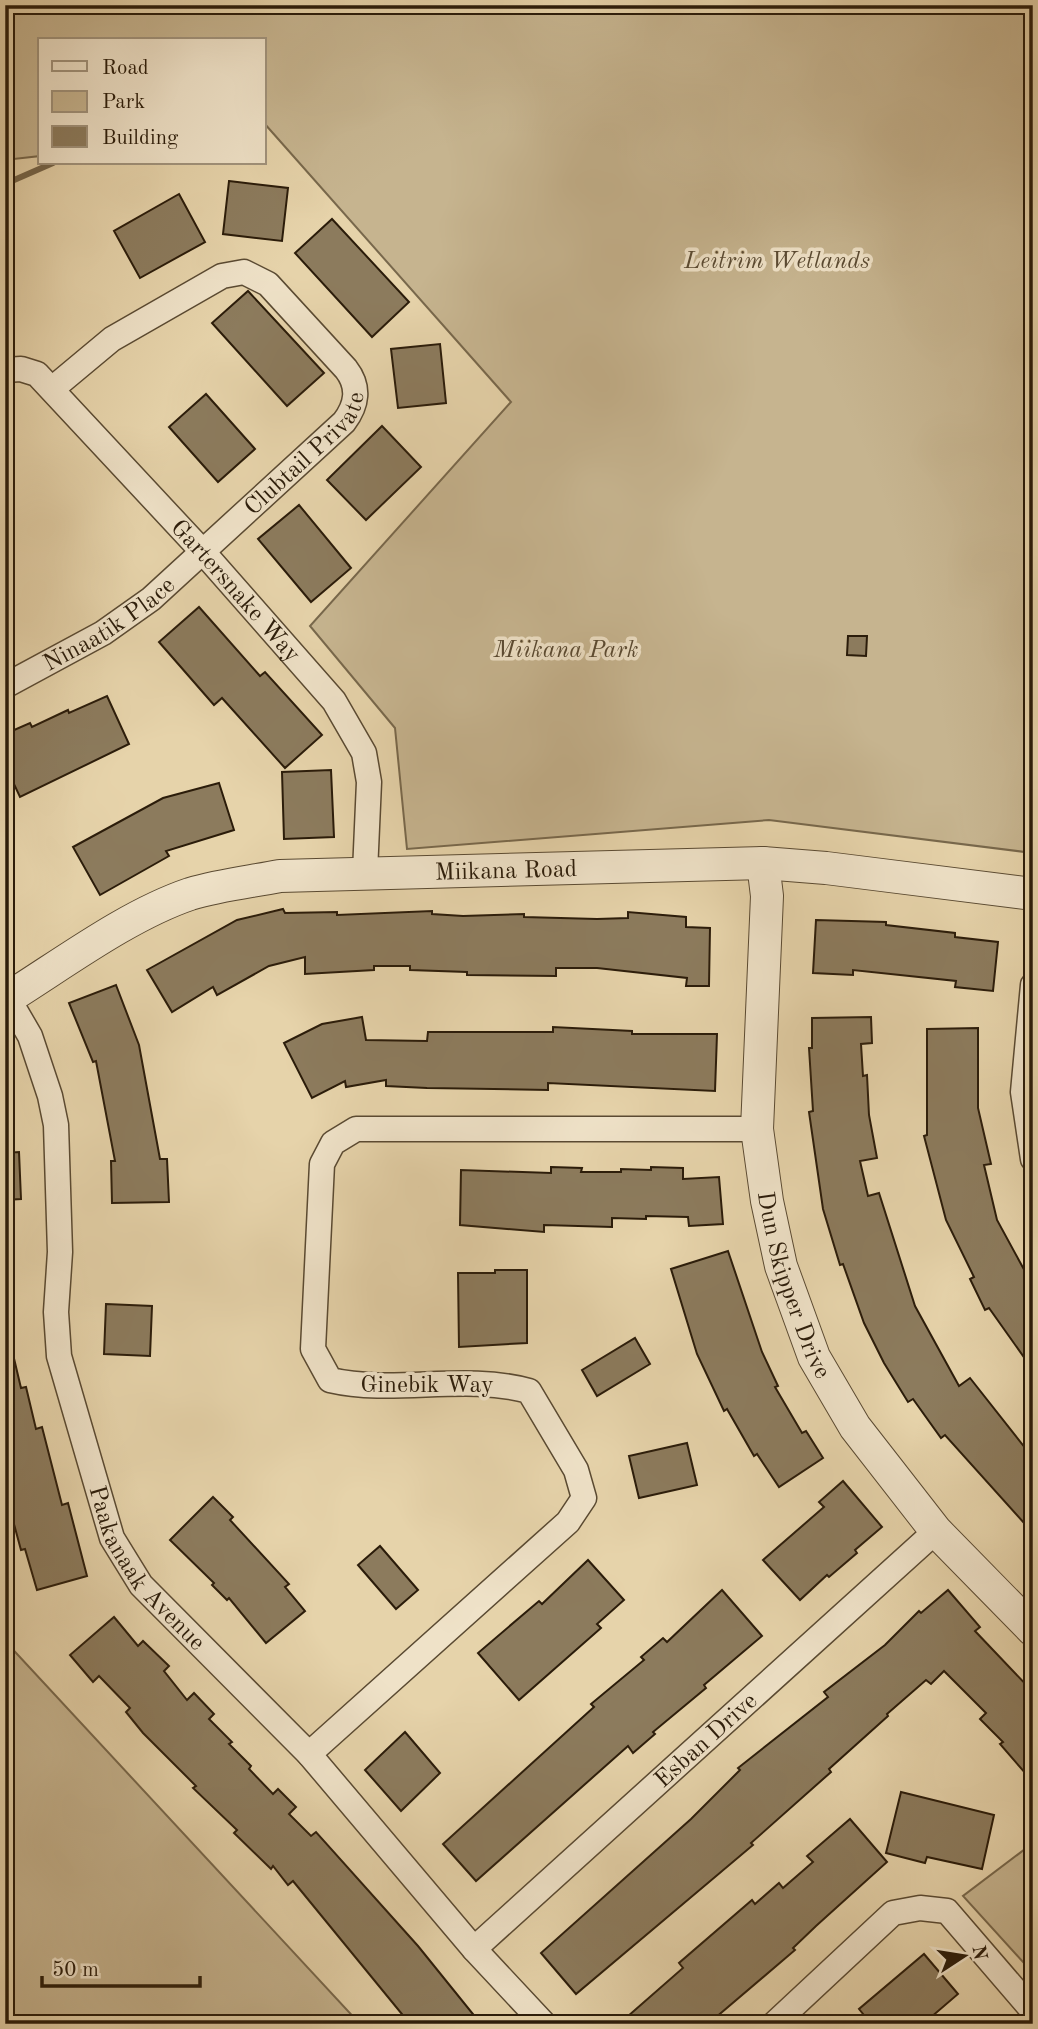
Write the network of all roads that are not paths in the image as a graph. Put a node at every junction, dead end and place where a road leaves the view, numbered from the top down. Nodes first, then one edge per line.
1 (5, 370) edge
2 (52, 389) junction
3 (203, 552) junction
4 (5, 686) edge
5 (763, 863) junction
6 (365, 872) junction
7 (1033, 894) edge
8 (1033, 985) edge
9 (7, 995) edge
10 (757, 1129) junction
11 (1033, 1159) edge
12 (936, 1531) junction
13 (1033, 1630) edge
14 (309, 1754) junction
15 (474, 1949) junction
16 (1033, 2011) edge
17 (544, 2024) edge
18 (774, 2024) edge

1 - 2 street, Gartersnake Way
2 - 3 street, Gartersnake Way
2 - 3 street, Clubtail Private
3 - 4 street, Ninaatik Place
3 - 6 street, Gartersnake Way
5 - 6 street, Miikana Road
5 - 7 street, Miikana Road
5 - 10 street, Dun Skipper Drive
6 - 9 street, Miikana Road
8 - 11 street
9 - 14 street, Paakanaak Avenue
10 - 12 street, Dun Skipper Drive
10 - 14 street, Ginebik Way
12 - 13 street, Dun Skipper Drive
12 - 15 street, Esban Drive
14 - 15 street, Paakanaak Avenue
15 - 17 street, Paakanaak Avenue
16 - 18 street

